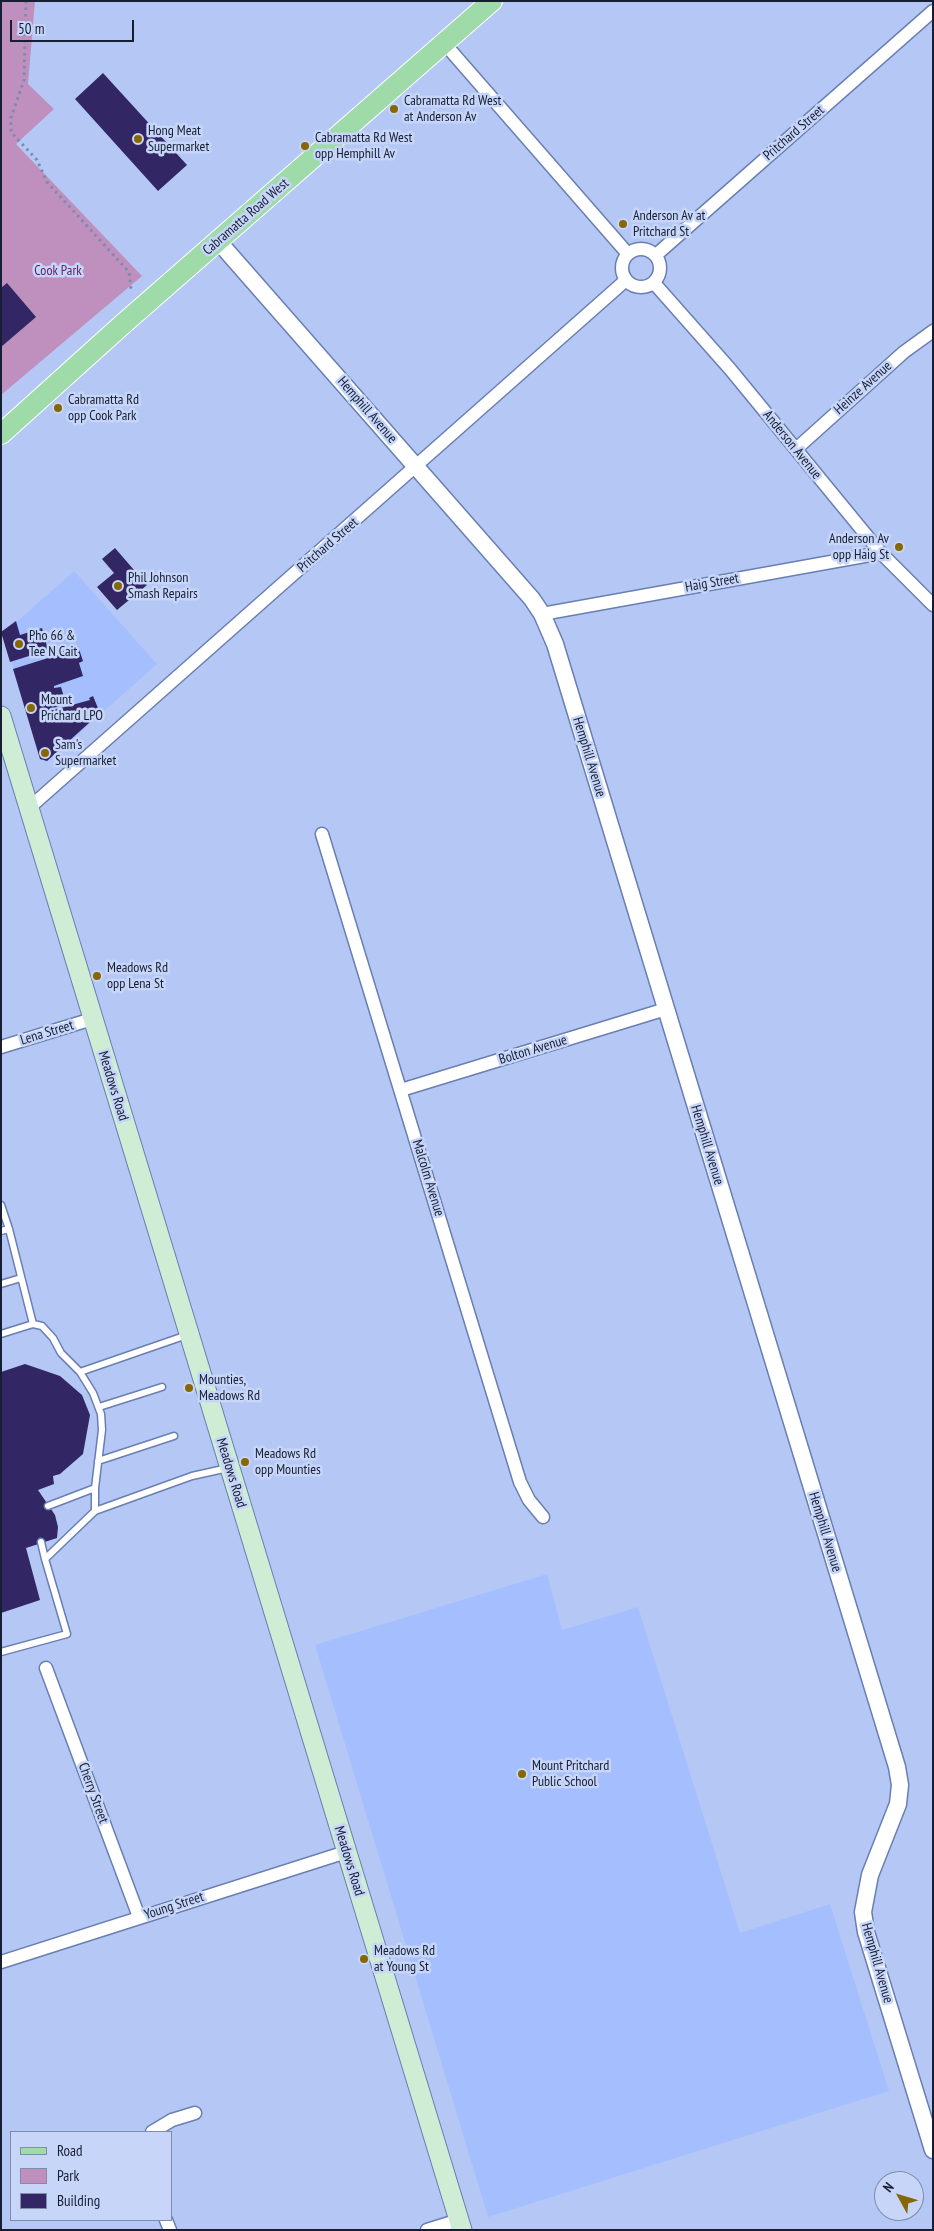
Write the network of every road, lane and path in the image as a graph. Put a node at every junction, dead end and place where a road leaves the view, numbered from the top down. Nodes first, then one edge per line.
1 (26, 1) edge
2 (492, 1) edge
3 (933, 11) edge
4 (444, 44) junction
5 (218, 241) junction
6 (628, 254) junction
7 (656, 255) junction
8 (626, 280) junction
9 (654, 283) junction
10 (131, 289) dead end
11 (933, 330) edge
12 (1, 434) edge
13 (796, 449) junction
14 (416, 468) junction
15 (881, 553) junction
16 (933, 605) edge
17 (542, 614) junction
18 (1, 716) edge
19 (29, 808) junction
20 (322, 834) dead end
21 (666, 1009) junction
22 (92, 1019) junction
23 (1, 1047) edge
24 (401, 1090) junction
25 (1, 1205) edge
26 (9, 1229) junction
27 (1, 1231) edge
28 (22, 1278) junction
29 (1, 1284) edge
30 (33, 1324) junction
31 (1, 1334) edge
32 (188, 1334) junction
33 (80, 1372) junction
34 (162, 1387) dead end
35 (99, 1407) junction
36 (174, 1436) dead end
37 (98, 1461) junction
38 (229, 1467) junction
39 (95, 1488) junction
40 (48, 1506) dead end
41 (95, 1511) junction
42 (543, 1517) dead end
43 (41, 1542) dead end
44 (45, 1559) junction
45 (1, 1652) edge
46 (46, 1668) dead end
47 (346, 1852) junction
48 (139, 1917) junction
49 (1, 1962) edge
50 (195, 2113) dead end
51 (154, 2131) edge
52 (933, 2150) edge
53 (461, 2225) edge
54 (427, 2230) edge

1 - 10 path
2 - 4 main road, Cabramatta Road West
3 - 7 street, Pritchard Street
4 - 5 main road, Cabramatta Road West
4 - 6 street
5 - 12 main road, Cabramatta Road West
5 - 14 street, Hemphill Avenue
6 - 7 street
6 - 8 street
7 - 9 street
8 - 9 street
8 - 14 street, Pritchard Street
9 - 13 street, Anderson Avenue
11 - 13 street, Heinze Avenue
13 - 15 street, Anderson Avenue
14 - 17 street, Hemphill Avenue
14 - 19 street, Pritchard Street
15 - 16 street, Anderson Avenue
15 - 17 street, Haig Street
17 - 21 street, Hemphill Avenue
18 - 19 main road, Meadows Road
19 - 22 main road, Meadows Road
20 - 24 street, Malcolm Avenue
21 - 24 street, Bolton Avenue
21 - 52 street, Hemphill Avenue
22 - 23 street, Lena Street
22 - 32 main road, Meadows Road
24 - 42 street, Malcolm Avenue
25 - 26 lane
26 - 27 lane
26 - 28 lane
28 - 29 lane
28 - 30 lane
30 - 31 lane
30 - 33 lane
32 - 33 lane
32 - 38 main road, Meadows Road
33 - 35 lane
34 - 35 lane
35 - 37 lane
36 - 37 lane
37 - 39 lane
38 - 41 lane
38 - 47 main road, Meadows Road
39 - 40 lane
39 - 41 lane
41 - 44 lane
43 - 44 lane
44 - 45 lane
46 - 48 street, Cherry Street
47 - 48 street, Young Street
47 - 53 main road, Meadows Road
48 - 49 street, Young Street
50 - 51 street
53 - 54 street

